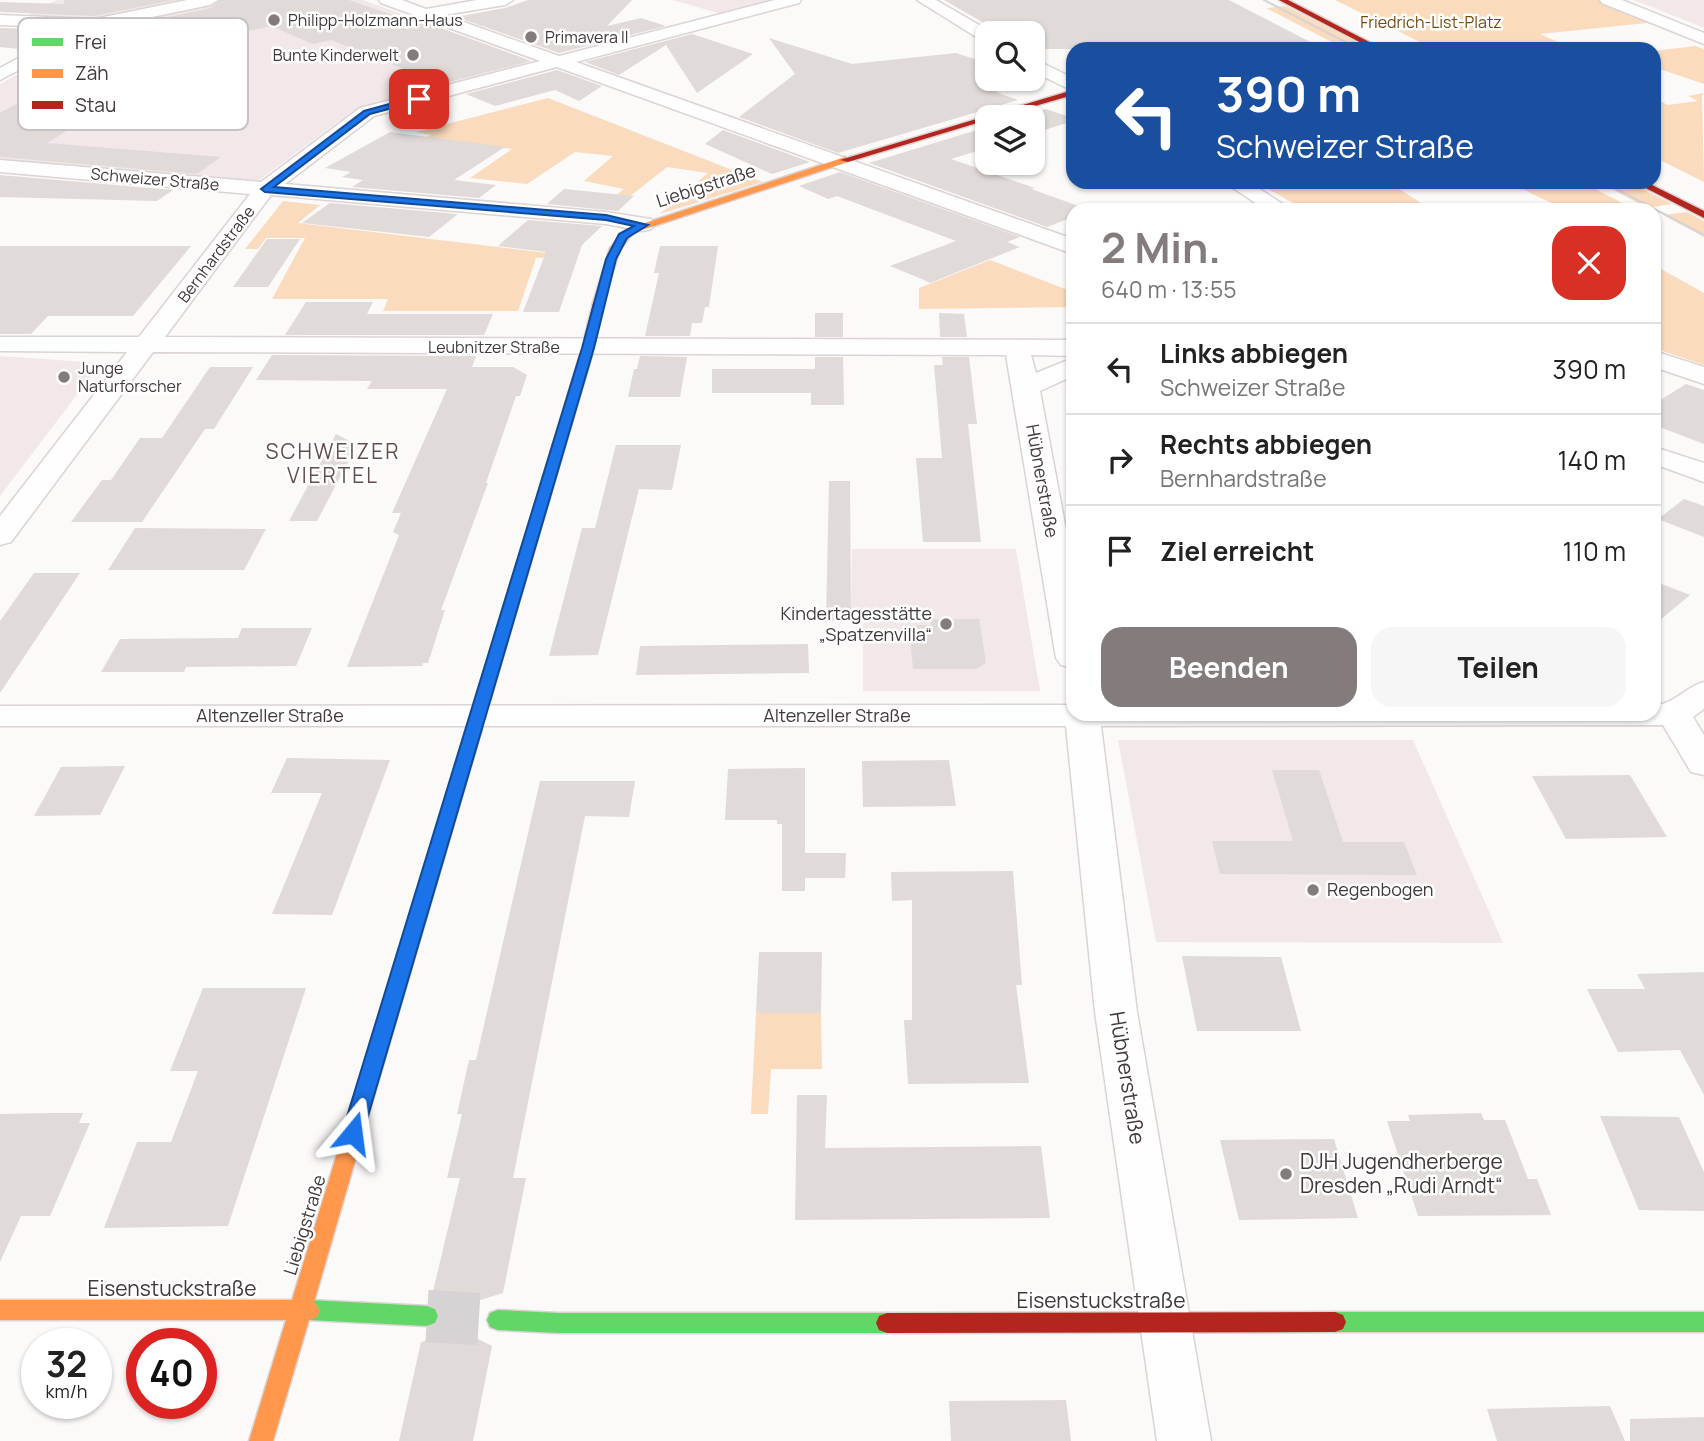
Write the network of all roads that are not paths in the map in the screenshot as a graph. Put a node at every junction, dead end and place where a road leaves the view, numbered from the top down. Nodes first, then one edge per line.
1 (209, 0) edge
2 (387, 0) edge
3 (505, 0) edge
4 (793, 0) edge
5 (925, 0) edge
6 (1283, 0) edge
7 (1313, 0) edge
8 (1608, 0) edge
9 (425, 13) junction
10 (123, 18) edge
11 (0, 20) edge
12 (18, 21) edge
13 (975, 29) edge
14 (1704, 38) edge
15 (1380, 42) edge
16 (1382, 42) edge
17 (561, 61) junction
18 (18, 65) edge
19 (1045, 70) edge
20 (0, 75) edge
21 (1066, 82) edge
22 (1066, 94) edge
23 (840, 162) junction
24 (0, 166) edge
25 (1661, 176) edge
26 (265, 189) junction
27 (1246, 189) edge
28 (1653, 189) edge
29 (1704, 197) edge
30 (1269, 203) edge
31 (1704, 215) edge
32 (643, 225) junction
33 (1066, 244) edge
34 (0, 344) edge
35 (146, 345) junction
36 (588, 348) junction
37 (1017, 348) junction
38 (1066, 348) edge
39 (1661, 361) edge
40 (1066, 369) edge
41 (1704, 376) edge
42 (1026, 387) junction
43 (1661, 458) edge
44 (1704, 473) edge
45 (0, 536) edge
46 (1066, 618) edge
47 (1704, 692) edge
48 (1066, 715) edge
49 (1661, 715) edge
50 (1674, 715) junction
51 (0, 716) edge
52 (478, 716) junction
53 (1083, 721) edge
54 (1704, 764) edge
55 (0, 1310) edge
56 (300, 1310) junction
57 (427, 1316) tunnel mouth
58 (498, 1320) tunnel mouth
59 (1164, 1322) junction
60 (1704, 1322) edge
61 (261, 1441) edge
62 (1184, 1441) edge

1 - 10 street
2 - 9 street
3 - 9 street
4 - 17 street, Bernhardstraße
5 - 13 street
6 - 15 street
7 - 16 street
8 - 14 street
9 - 17 street
11 - 12 street
17 - 23 street
17 - 26 street, Bernhardstraße
18 - 20 street
19 - 21 street
22 - 23 street, Liebigstraße
23 - 32 street, Liebigstraße
23 - 33 street
24 - 26 street, Schweizer Straße
25 - 29 street
26 - 32 street, Schweizer Straße
26 - 35 street, Bernhardstraße
27 - 30 street
28 - 31 street
32 - 36 street, Liebigstraße
34 - 35 street, Leubnitzer Straße
35 - 36 street, Leubnitzer Straße
35 - 45 street, Bernhardstraße
36 - 37 street, Leubnitzer Straße
36 - 52 street, Liebigstraße
37 - 38 street, Leubnitzer Straße
37 - 42 street, Hübnerstraße
39 - 41 street
40 - 42 street
42 - 46 street, Hübnerstraße
43 - 44 street
47 - 50 street
48 - 52 street, Altenzeller Straße
49 - 50 street, Altenzeller Straße
50 - 54 street
51 - 52 street, Altenzeller Straße
52 - 56 street, Liebigstraße
53 - 59 street, Hübnerstraße
55 - 56 street, Eisenstuckstraße
56 - 57 street, Eisenstuckstraße
56 - 61 street, Liebigstraße
58 - 59 street, Eisenstuckstraße
59 - 60 street, Eisenstuckstraße
59 - 62 street, Hübnerstraße

